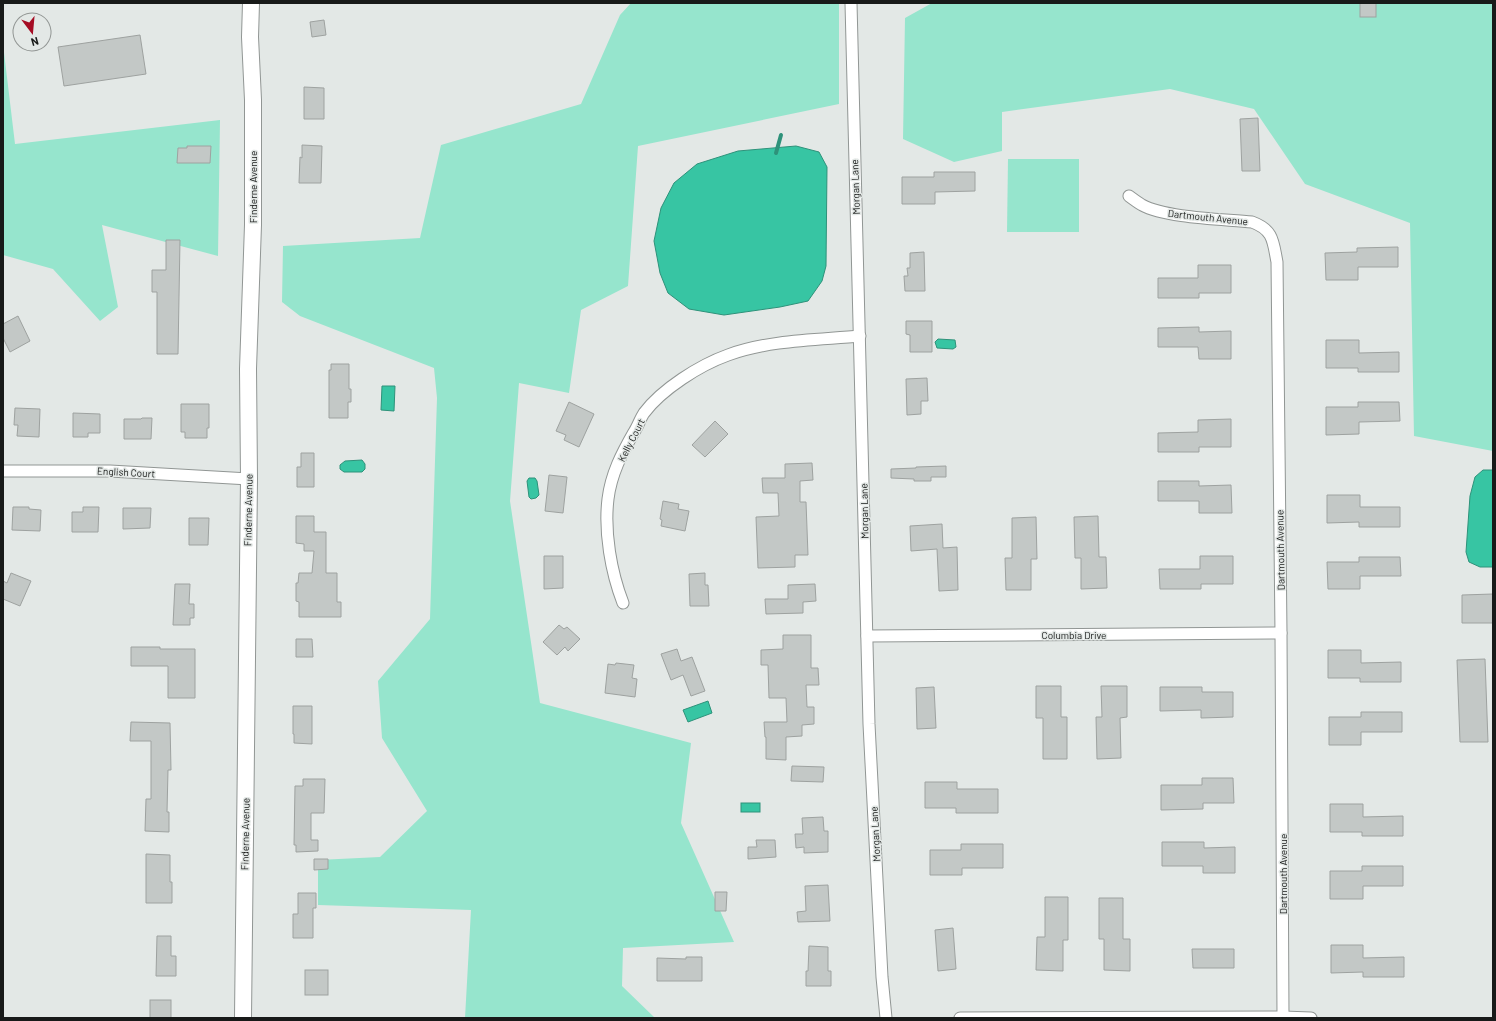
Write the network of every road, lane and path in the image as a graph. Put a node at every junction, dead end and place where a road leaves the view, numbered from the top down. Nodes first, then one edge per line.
1 (251, 3) edge
2 (850, 3) edge
3 (1129, 196) dead end
4 (860, 336) junction
5 (3, 471) edge
6 (249, 480) junction
7 (623, 603) dead end
8 (1282, 633) junction
9 (867, 636) junction
10 (1283, 1017) junction
11 (243, 1018) edge
12 (886, 1018) edge
13 (960, 1018) edge
14 (1311, 1018) edge

1 - 6 main road, Finderne Avenue
2 - 4 street, Morgan Lane
3 - 8 street, Dartmouth Avenue
4 - 7 street, Kelly Court
4 - 9 street, Morgan Lane
5 - 6 street, English Court
6 - 11 main road, Finderne Avenue
8 - 9 street, Columbia Drive
8 - 10 street, Dartmouth Avenue
9 - 12 street, Morgan Lane
10 - 13 street
10 - 14 street

